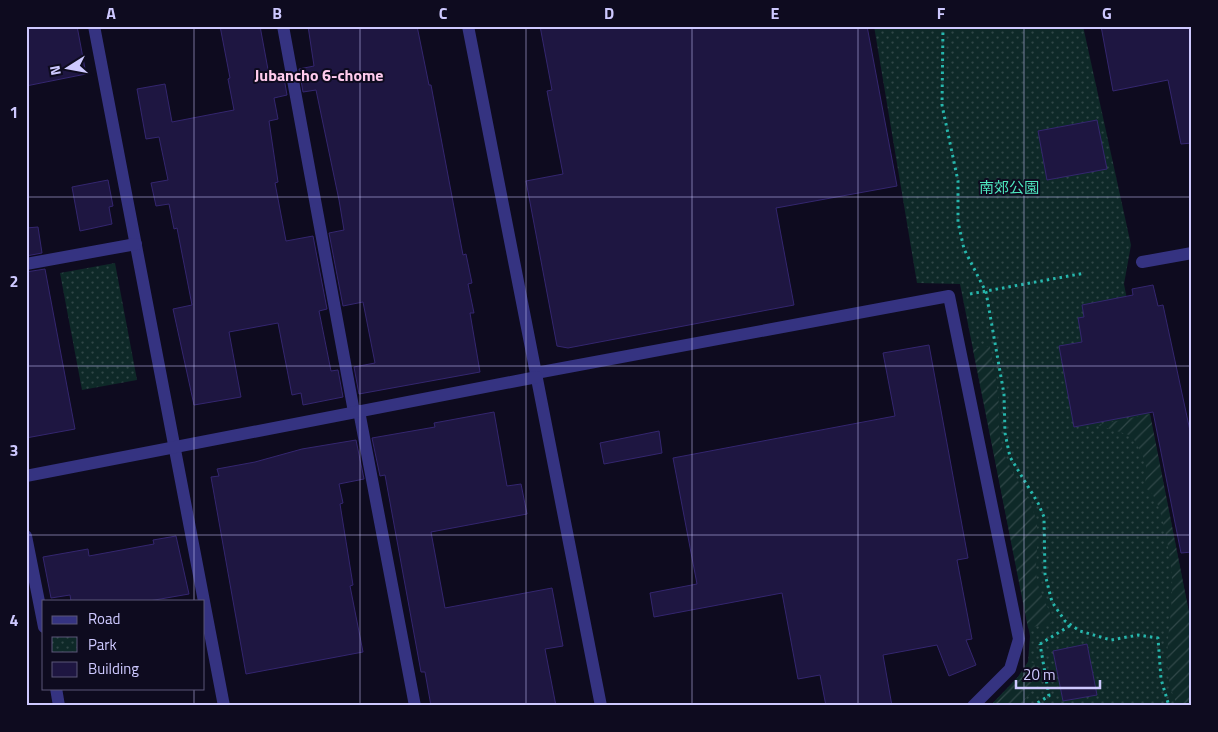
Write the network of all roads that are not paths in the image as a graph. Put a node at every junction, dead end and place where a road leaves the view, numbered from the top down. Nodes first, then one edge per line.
1 (94, 26) edge
2 (282, 26) edge
3 (468, 26) edge
4 (136, 244) junction
5 (1192, 253) edge
6 (1142, 262) dead end
7 (26, 264) edge
8 (536, 375) junction
9 (357, 412) junction
10 (175, 447) junction
11 (26, 476) edge
12 (26, 536) edge
13 (204, 600) edge
14 (205, 606) edge
15 (42, 617) edge
16 (56, 690) edge
17 (59, 706) edge
18 (224, 706) edge
19 (416, 706) edge
20 (601, 706) edge
21 (973, 706) edge

1 - 4 street
2 - 9 street
3 - 8 street
4 - 7 street
4 - 10 street
5 - 6 street
8 - 9 street
8 - 20 street
8 - 21 street
9 - 10 street
9 - 19 street
10 - 11 street
10 - 13 street
12 - 15 street
14 - 18 street
16 - 17 street

